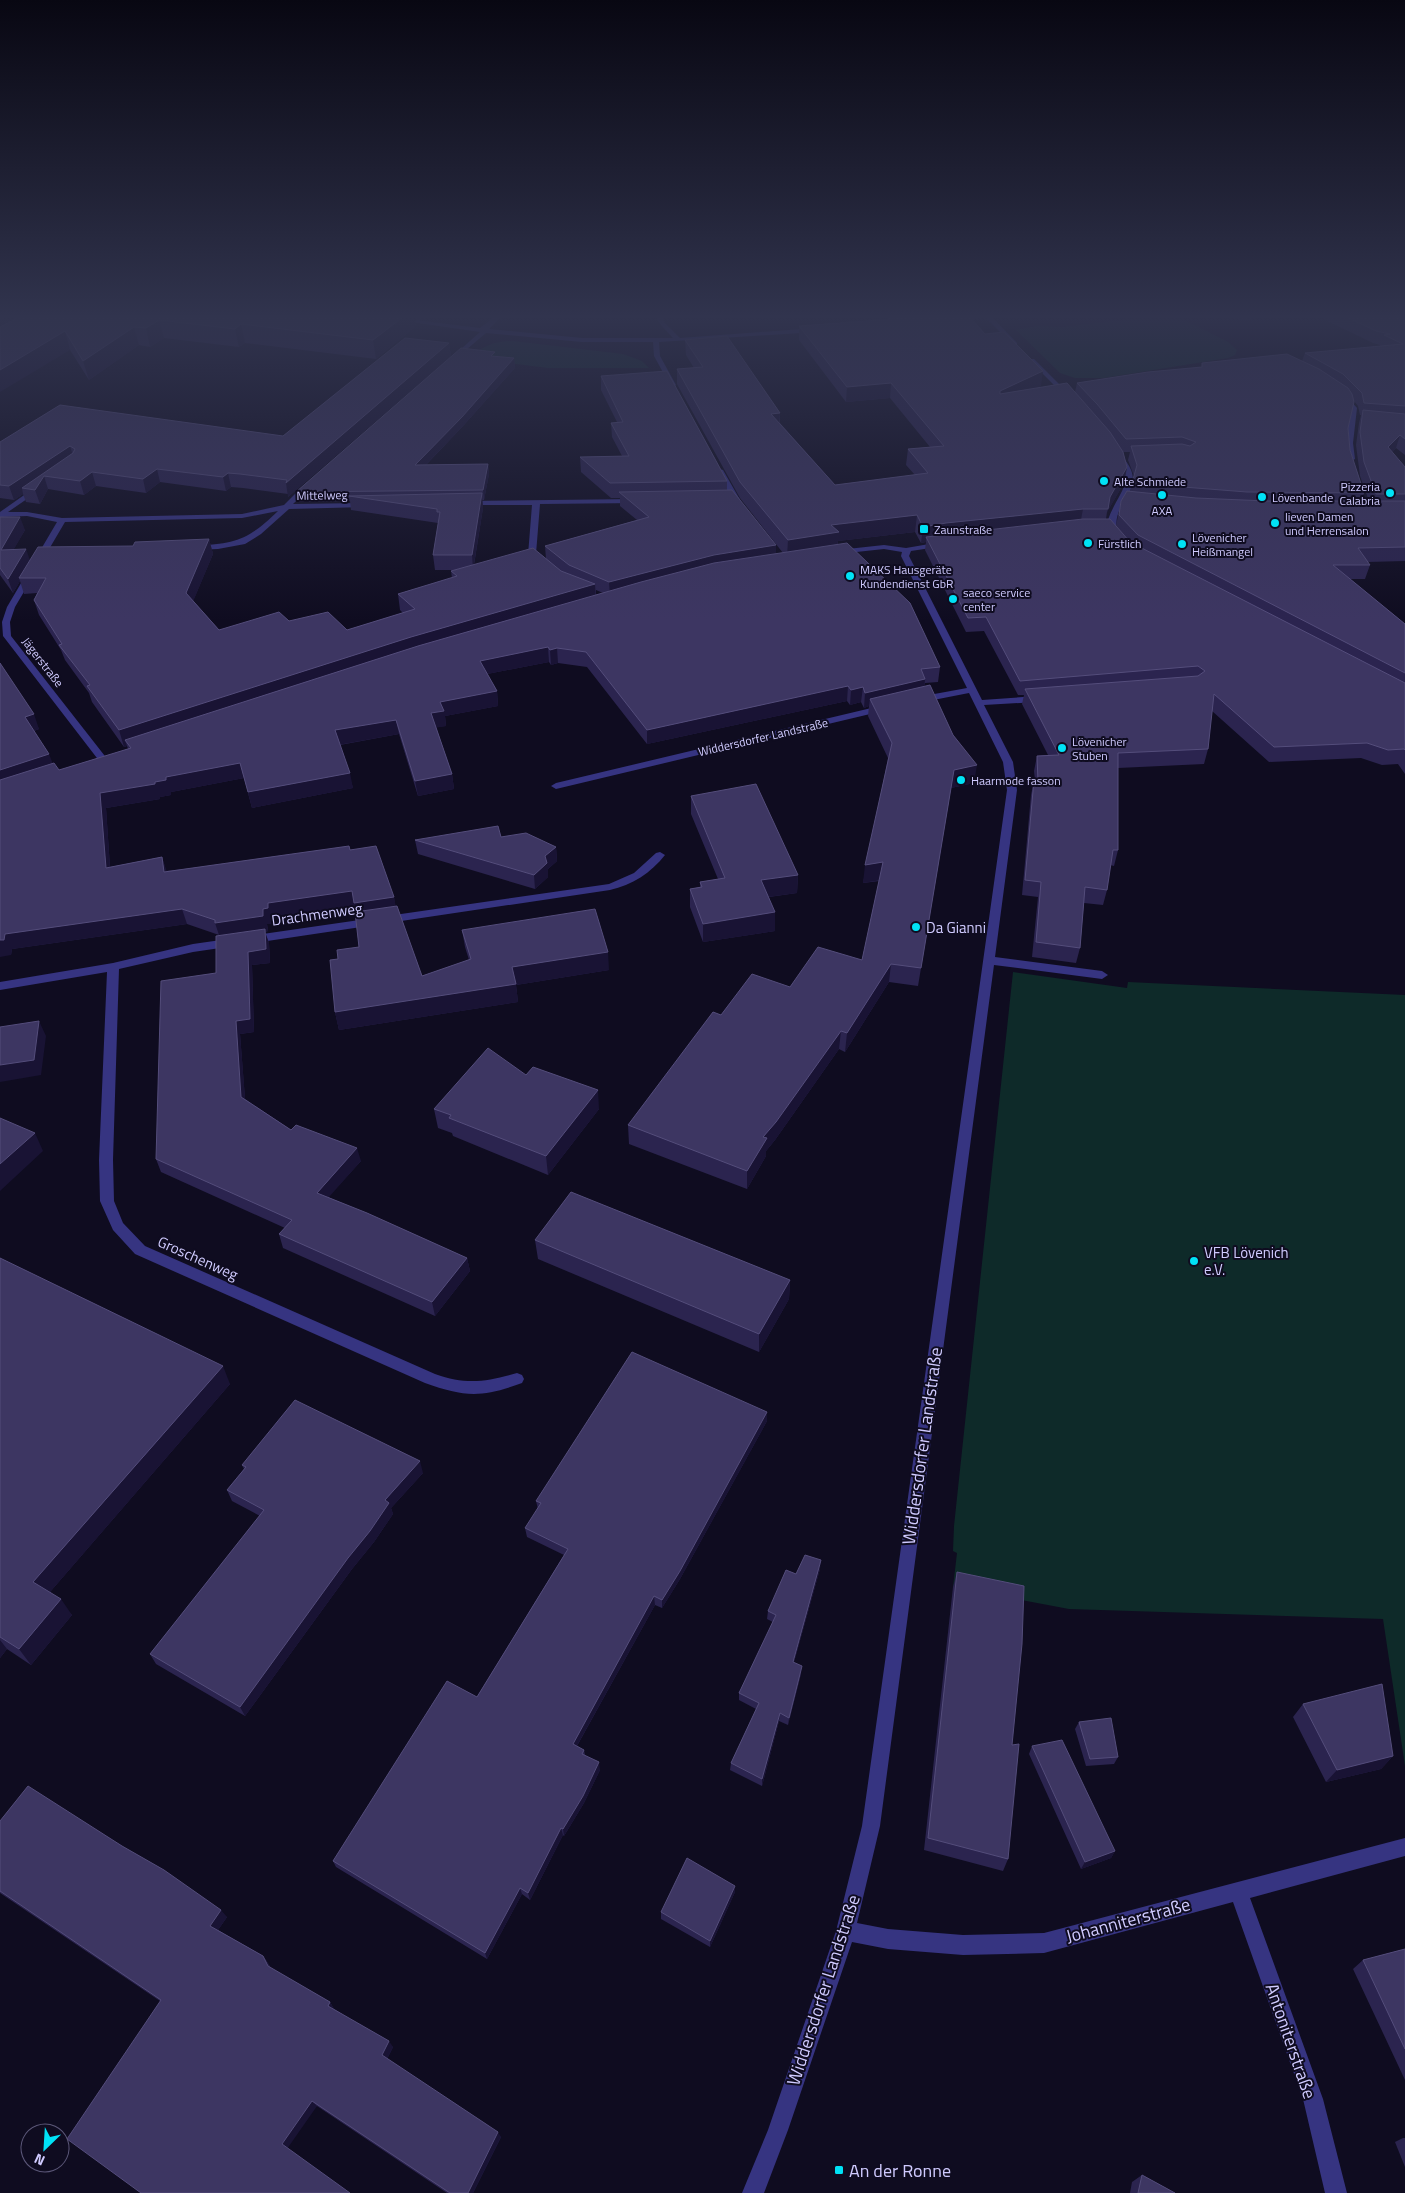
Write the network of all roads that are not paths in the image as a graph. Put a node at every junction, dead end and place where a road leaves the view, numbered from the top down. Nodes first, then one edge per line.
1 (1354, 419) joint
2 (1363, 420) edge
3 (1114, 450) edge
4 (1120, 456) junction
5 (1130, 456) edge
6 (717, 466) edge
7 (1352, 469) edge
8 (314, 481) edge
9 (43, 484) edge
10 (726, 500) edge
11 (735, 500) junction
12 (1122, 500) junction
13 (647, 501) edge
14 (536, 502) junction
15 (1131, 502) edge
16 (459, 504) edge
17 (372, 505) edge
18 (285, 507) junction
19 (1, 515) edge
20 (747, 515) edge
21 (62, 520) junction
22 (953, 542) edge
23 (1121, 544) edge
24 (181, 548) edge
25 (907, 550) junction
26 (832, 553) edge
27 (546, 566) edge
28 (972, 690) junction
29 (1044, 698) edge
30 (978, 703) junction
31 (103, 760) edge
32 (556, 786) dead end
33 (660, 855) dead end
34 (988, 960) junction
35 (113, 967) junction
36 (1102, 975) dead end
37 (0, 986) edge
38 (517, 1379) dead end
39 (1405, 1846) edge
40 (1238, 1891) junction
41 (846, 1932) junction
42 (753, 2193) edge
43 (1336, 2193) edge

1 - 2 street
1 - 7 street
3 - 4 street
4 - 5 street
4 - 12 street
6 - 11 street
8 - 18 street
9 - 19 street
10 - 11 street
11 - 20 street
12 - 15 street
12 - 23 street
13 - 14 street
14 - 16 street
14 - 27 street
17 - 18 street, Mittelweg
18 - 21 street, Mittelweg
18 - 24 street
19 - 21 street, Mittelweg
21 - 31 street, Jägerstraße
22 - 25 street
25 - 26 street
25 - 28 street, Widdersdorfer Landstraße
28 - 30 street, Widdersdorfer Landstraße
28 - 32 street, Widdersdorfer Landstraße
29 - 30 street
30 - 34 street, Widdersdorfer Landstraße
33 - 35 street, Drachmenweg
34 - 36 street
34 - 41 street, Widdersdorfer Landstraße
35 - 37 street, Drachmenweg
35 - 38 street, Groschenweg
39 - 40 street, Johanniterstraße
40 - 41 street, Johanniterstraße
40 - 43 street, Antoniterstraße
41 - 42 street, Widdersdorfer Landstraße

